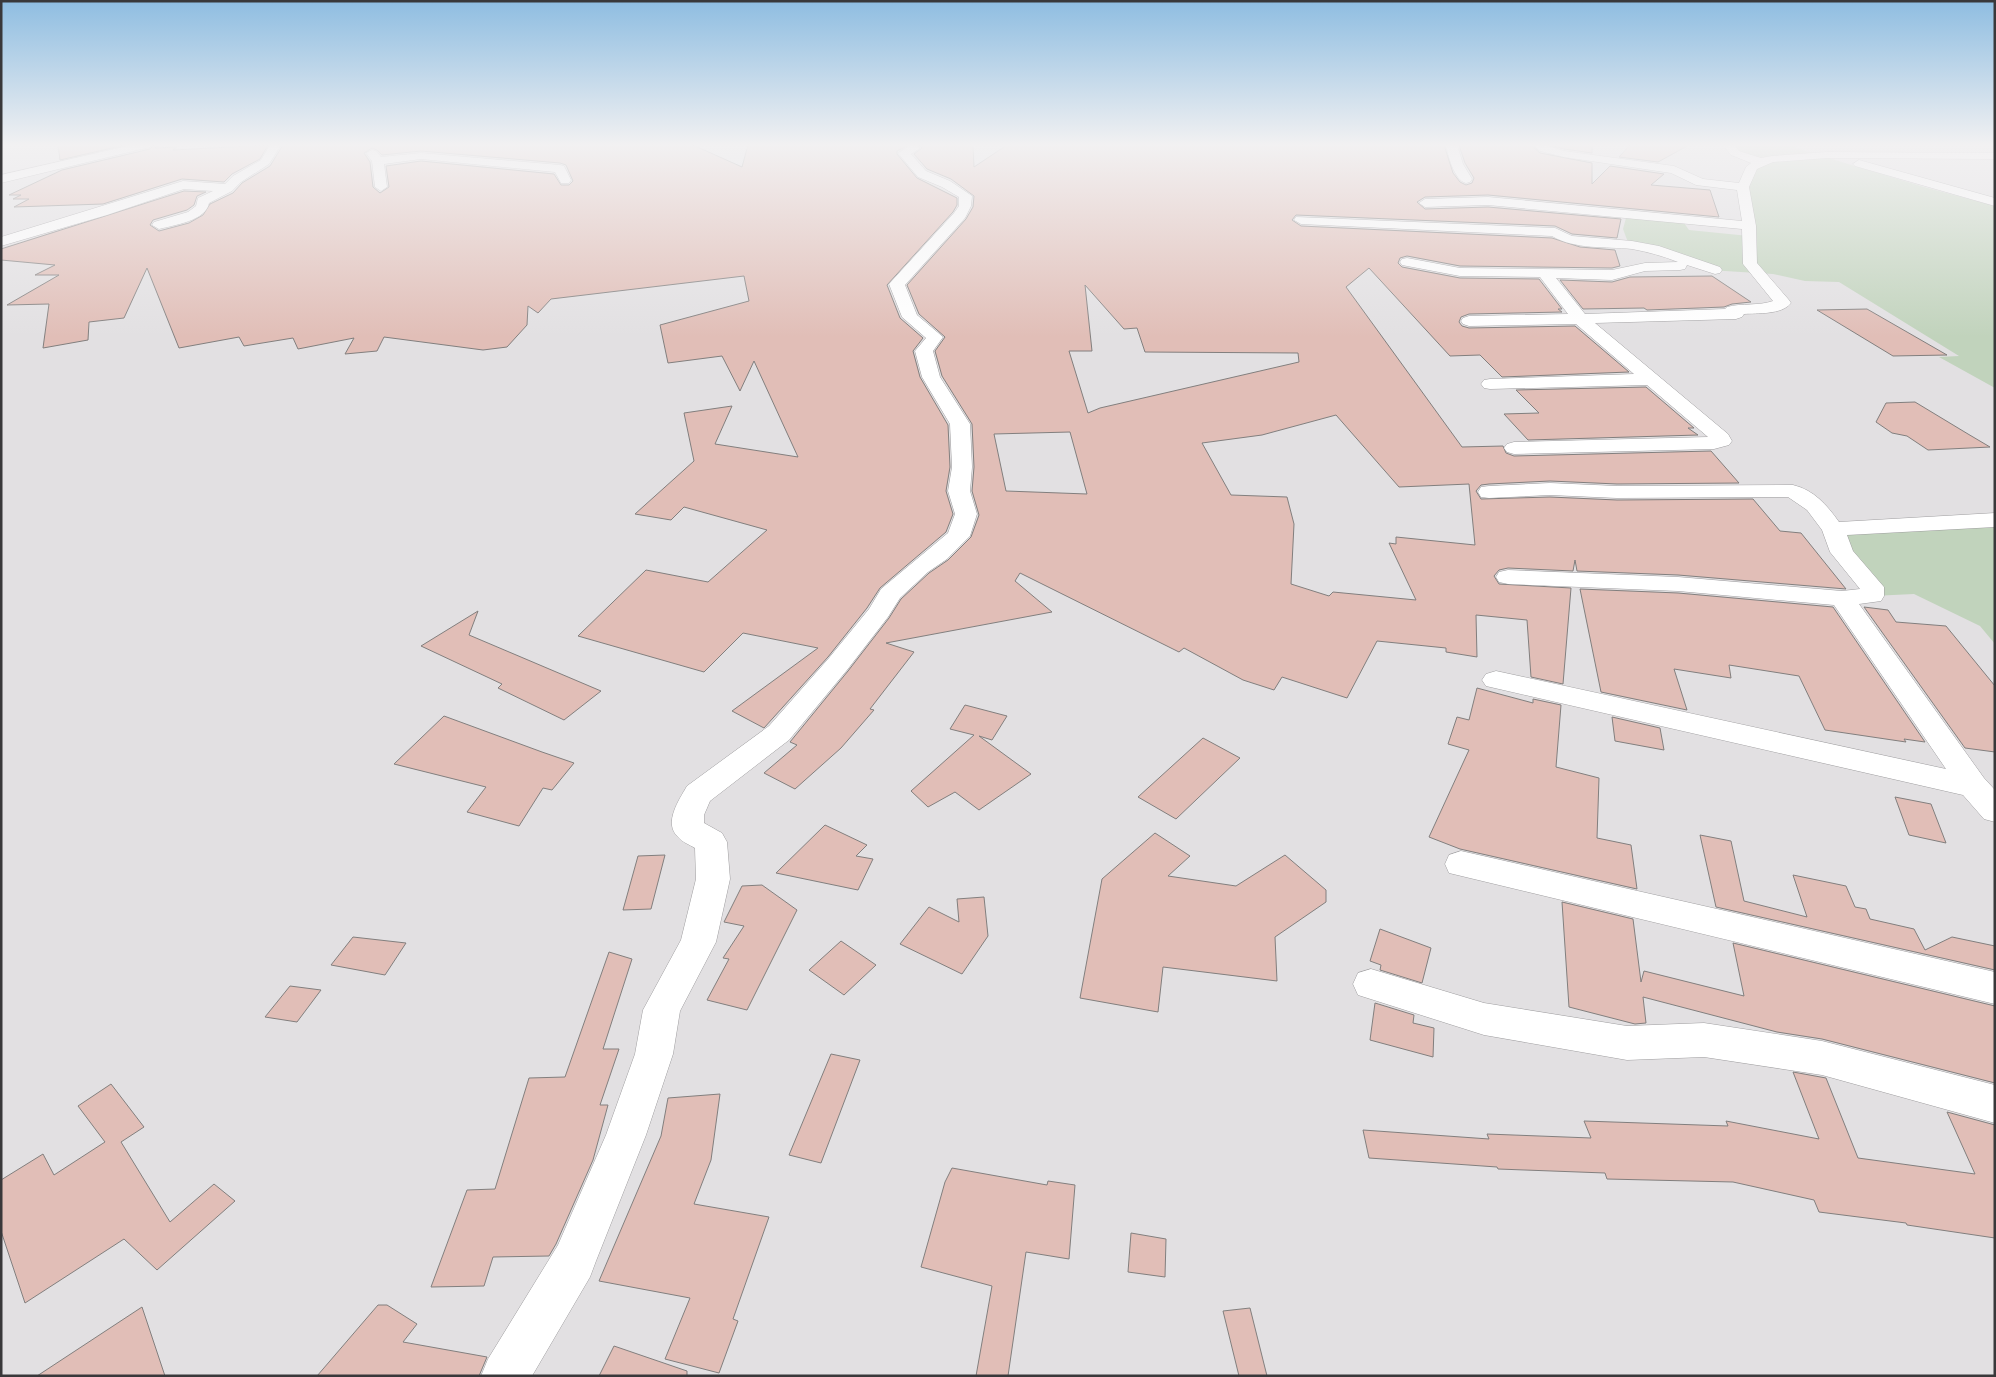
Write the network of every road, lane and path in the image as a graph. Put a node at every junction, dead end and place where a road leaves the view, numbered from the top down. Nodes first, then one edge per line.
1 (110, 209) edge
2 (200, 209) edge
3 (963, 209) edge
4 (1581, 209) edge
5 (1746, 209) edge
6 (1301, 220) dead end
7 (159, 225) dead end
8 (1749, 226) junction
9 (1, 242) edge
10 (1407, 262) dead end
11 (1715, 270) junction
12 (1544, 273) junction
13 (1757, 273) junction
14 (1580, 319) junction
15 (1469, 321) dead end
16 (1651, 379) junction
17 (1490, 384) dead end
18 (1514, 448) dead end
19 (1489, 492) dead end
20 (1995, 520) edge
21 (1833, 529) junction
22 (1508, 577) dead end
23 (1842, 598) junction
24 (1496, 680) dead end
25 (1972, 786) junction
26 (1995, 811) edge
27 (1461, 864) dead end
28 (1371, 984) dead end
29 (1995, 988) edge
30 (1995, 1104) edge
31 (505, 1376) edge

1 - 9 street
2 - 7 street
3 - 31 street
4 - 8 street
5 - 8 street
6 - 11 street
8 - 13 street
10 - 12 street
11 - 12 street
11 - 13 street
12 - 14 street
13 - 14 street
14 - 15 street
14 - 16 street
16 - 17 street
16 - 18 street
19 - 21 street
20 - 21 street
21 - 23 street
22 - 23 street
23 - 25 street
24 - 25 street
25 - 26 street
27 - 29 street
28 - 30 street

